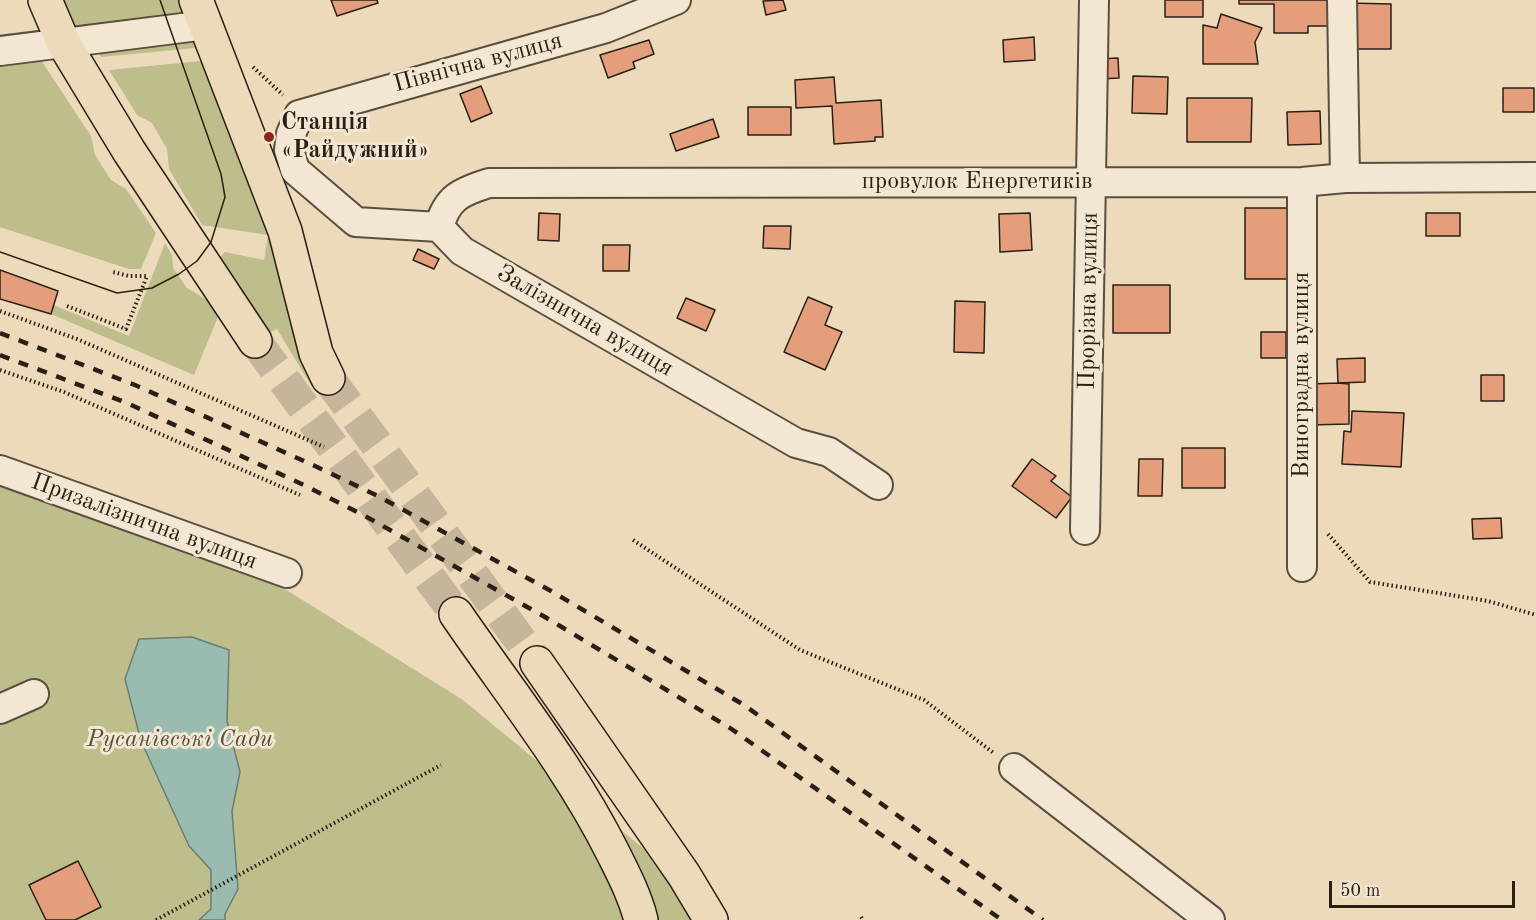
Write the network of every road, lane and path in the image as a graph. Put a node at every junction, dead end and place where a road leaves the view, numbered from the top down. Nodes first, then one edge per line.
1 (45, 0) edge
2 (676, 0) edge
3 (1094, 0) edge
4 (1342, 0) edge
5 (201, 13) edge
6 (63, 42) junction
7 (0, 51) edge
8 (1536, 177) edge
9 (1345, 178) junction
10 (1091, 182) junction
11 (1302, 182) junction
12 (439, 227) junction
13 (113, 272) dead end
14 (67, 306) dead end
15 (0, 311) edge
16 (255, 341) tunnel mouth
17 (0, 370) edge
18 (328, 378) tunnel mouth
19 (324, 447) dead end
20 (0, 470) edge
21 (878, 485) dead end
22 (300, 495) dead end
23 (1302, 517) junction
24 (1085, 530) dead end
25 (633, 540) dead end
26 (1302, 567) dead end
27 (287, 573) dead end
28 (456, 614) tunnel mouth
29 (1536, 615) edge
30 (537, 663) tunnel mouth
31 (34, 694) dead end
32 (0, 709) edge
33 (441, 765) dead end
34 (1014, 768) joint
35 (156, 920) edge
36 (641, 920) edge
37 (711, 920) edge
38 (1210, 920) edge

1 - 6 main road
2 - 12 street, Північна вулиця
3 - 10 street, Прорізна вулиця
4 - 9 street
5 - 6 street
5 - 18 main road
6 - 7 street
6 - 16 main road
8 - 9 street, провулок Енергетиків
9 - 11 street, провулок Енергетиків
10 - 11 street, провулок Енергетиків
10 - 12 street, провулок Енергетиків
10 - 24 street, Прорізна вулиця
11 - 23 street, Виноградна вулиця
12 - 21 street, Залізнична вулиця
13 - 14 path
15 - 19 path
17 - 22 path
20 - 27 street, Призалізнична вулиця
23 - 26 street, Виноградна вулиця
23 - 29 path
25 - 34 path
28 - 36 main road
30 - 37 main road
31 - 32 street
33 - 35 path
34 - 38 street

